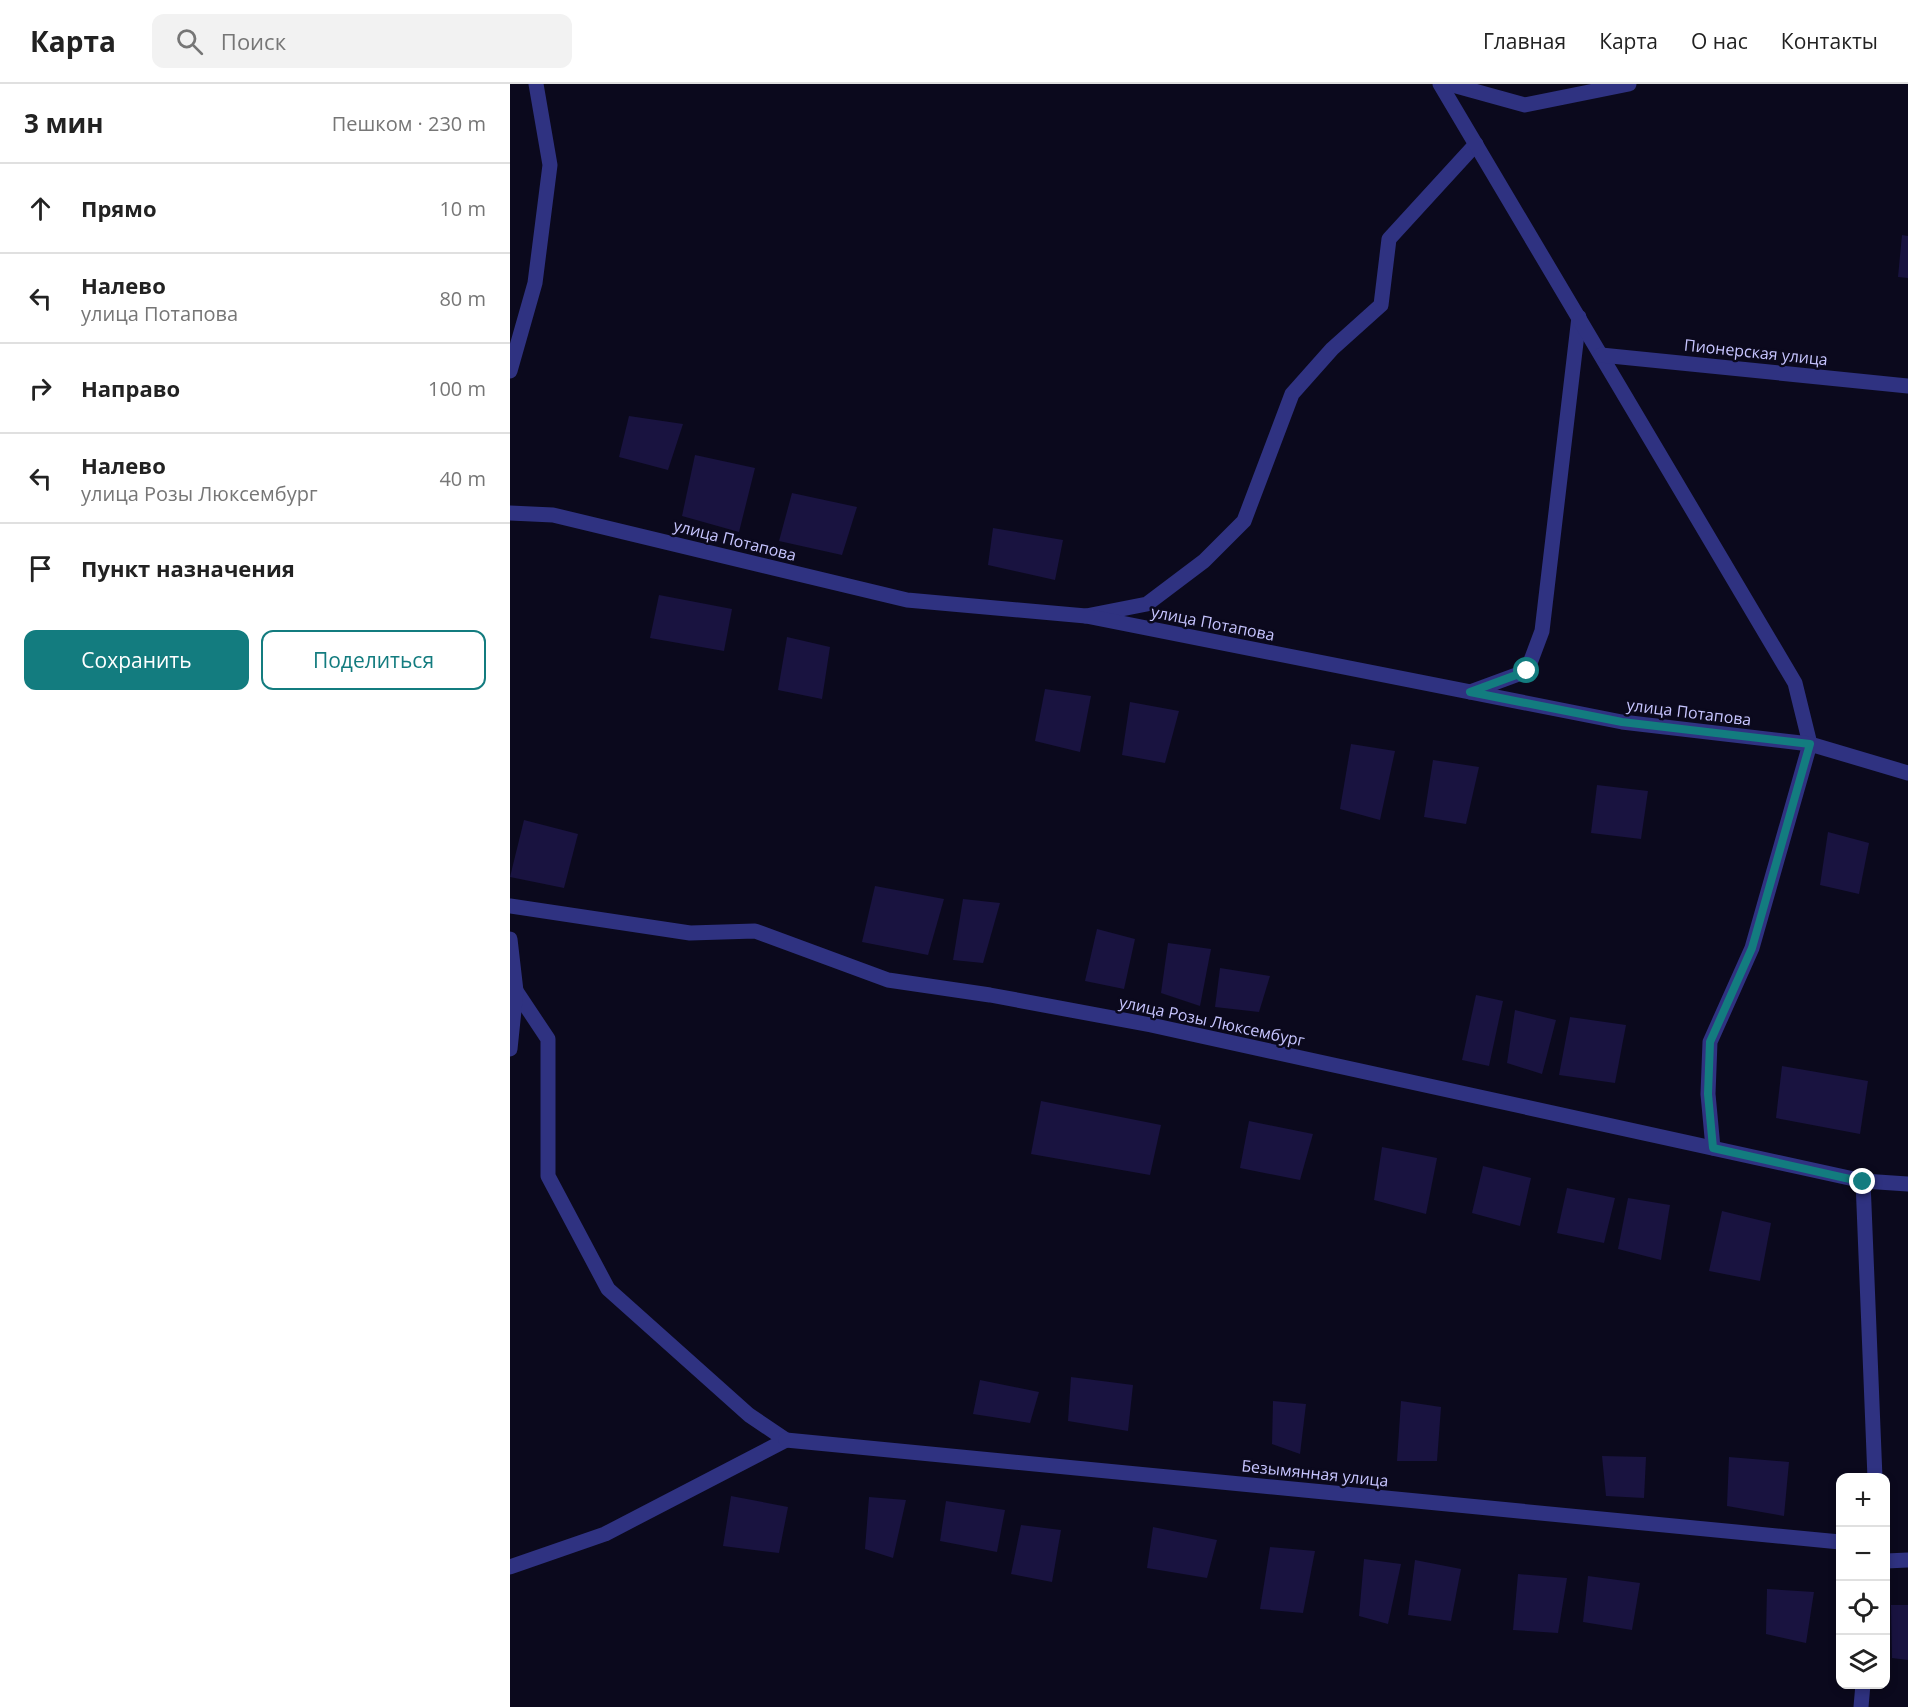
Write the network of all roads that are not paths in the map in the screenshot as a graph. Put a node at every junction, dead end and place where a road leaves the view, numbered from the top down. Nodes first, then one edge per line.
1 (536, 84) edge
2 (1440, 84) edge
3 (1449, 84) edge
4 (1629, 84) edge
5 (1476, 144) junction
6 (1579, 317) junction
7 (1601, 355) junction
8 (510, 371) edge
9 (1908, 386) edge
10 (510, 513) edge
11 (1086, 616) junction
12 (1470, 692) junction
13 (1810, 744) junction
14 (1908, 773) edge
15 (510, 906) edge
16 (510, 939) edge
17 (513, 990) edge
18 (510, 1049) edge
19 (1713, 1148) junction
20 (1863, 1182) junction
21 (1908, 1184) edge
22 (786, 1440) junction
23 (1875, 1473) edge
24 (1836, 1542) edge
25 (1908, 1560) edge
26 (1890, 1561) edge
27 (510, 1568) edge
28 (1863, 1689) edge
29 (1861, 1707) edge

1 - 8 street
2 - 5 street
3 - 4 street
5 - 6 street
5 - 11 street
6 - 7 street
6 - 12 street
7 - 9 street, Пионерская улица
7 - 13 street
10 - 11 street, улица Потапова
11 - 12 street, улица Потапова
12 - 13 street, улица Потапова
13 - 14 street, улица Потапова
13 - 19 street
15 - 19 street, улица Розы Люксембург
16 - 17 street
17 - 18 street
17 - 22 street
19 - 20 street, улица Розы Люксембург
20 - 21 street, улица Розы Люксембург
20 - 23 street
22 - 24 street, Безымянная улица
22 - 27 street
25 - 26 street
28 - 29 street

